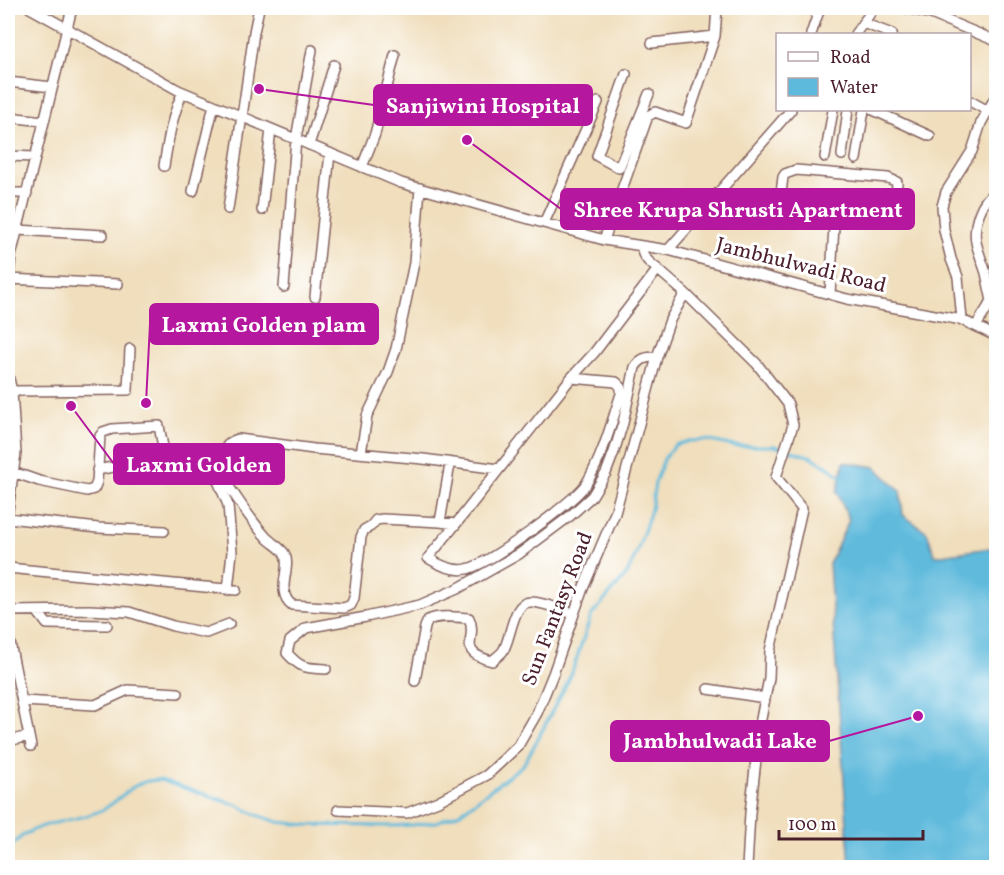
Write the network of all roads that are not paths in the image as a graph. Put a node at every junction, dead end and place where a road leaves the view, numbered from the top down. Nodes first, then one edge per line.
1 (30, 8) edge
2 (72, 8) edge
3 (259, 8) edge
4 (717, 8) edge
5 (820, 8) edge
6 (874, 8) edge
7 (905, 8) edge
8 (863, 23) junction
9 (67, 28) junction
10 (811, 33) edge
11 (856, 33) edge
12 (889, 33) edge
13 (715, 36) junction
14 (996, 41) edge
15 (652, 43) dead end
16 (312, 50) dead end
17 (396, 56) dead end
18 (334, 65) dead end
19 (626, 74) dead end
20 (8, 82) edge
21 (52, 87) junction
22 (183, 92) junction
23 (649, 94) dead end
24 (996, 96) edge
25 (598, 102) dead end
26 (971, 102) edge
27 (214, 105) junction
28 (790, 111) edge
29 (832, 111) edge
30 (848, 111) edge
31 (864, 111) edge
32 (875, 111) edge
33 (988, 111) junction
34 (8, 117) edge
35 (242, 117) junction
36 (44, 121) junction
37 (271, 129) junction
38 (930, 136) dead end
39 (296, 139) junction
40 (309, 145) junction
41 (330, 153) junction
42 (842, 155) dead end
43 (8, 156) edge
44 (825, 156) dead end
45 (35, 157) junction
46 (856, 159) dead end
47 (164, 166) dead end
48 (362, 167) junction
49 (624, 170) junction
50 (420, 188) junction
51 (193, 191) dead end
52 (996, 192) edge
53 (8, 193) edge
54 (27, 193) junction
55 (228, 209) dead end
56 (835, 209) junction
57 (262, 210) dead end
58 (544, 223) junction
59 (17, 230) junction
60 (103, 235) dead end
61 (604, 240) junction
62 (11, 241) edge
63 (642, 247) junction
64 (668, 250) junction
65 (658, 269) junction
66 (8, 279) edge
67 (8, 284) edge
68 (118, 284) dead end
69 (284, 287) dead end
70 (686, 293) junction
71 (830, 294) junction
72 (315, 297) dead end
73 (994, 298) edge
74 (962, 320) junction
75 (976, 326) junction
76 (996, 336) edge
77 (130, 349) dead end
78 (657, 357) junction
79 (572, 378) junction
80 (9, 382) edge
81 (10, 416) edge
82 (11, 444) edge
83 (361, 453) junction
84 (499, 469) junction
85 (98, 470) junction
86 (449, 470) dead end
87 (13, 472) junction
88 (216, 476) dead end
89 (8, 510) edge
90 (8, 518) edge
91 (440, 522) junction
92 (456, 524) junction
93 (164, 531) dead end
94 (8, 568) edge
95 (8, 611) edge
96 (37, 611) junction
97 (574, 614) junction
98 (229, 624) dead end
99 (107, 625) dead end
100 (8, 636) edge
101 (327, 669) dead end
102 (415, 681) dead end
103 (18, 684) junction
104 (8, 685) edge
105 (708, 689) dead end
106 (177, 693) dead end
107 (765, 698) junction
108 (22, 701) junction
109 (8, 741) edge
110 (338, 810) dead end
111 (747, 867) edge

1 - 9 street, Jambhulwadi Road
2 - 9 street
3 - 35 street
4 - 13 street
5 - 10 street
6 - 8 street
7 - 14 street
8 - 11 street
8 - 12 street
9 - 21 street
9 - 22 street, Jambhulwadi Road
13 - 15 street
13 - 49 street
16 - 39 street
17 - 48 street
18 - 40 street
19 - 49 street
20 - 21 street
21 - 36 street
22 - 27 street, Jambhulwadi Road
22 - 47 street
23 - 49 street
24 - 33 street
25 - 58 street
26 - 33 street
27 - 35 street, Jambhulwadi Road
27 - 51 street
28 - 64 street
29 - 44 street
30 - 42 street
31 - 46 street
32 - 38 street
33 - 74 street
34 - 36 street
35 - 37 street, Jambhulwadi Road
35 - 55 street
36 - 45 street
37 - 39 street, Jambhulwadi Road
37 - 57 street
39 - 40 street, Jambhulwadi Road
39 - 69 street
40 - 41 street, Jambhulwadi Road
41 - 48 street, Jambhulwadi Road
41 - 72 street
43 - 45 street
45 - 54 street
48 - 50 street, Jambhulwadi Road
49 - 61 street
50 - 58 street, Jambhulwadi Road
50 - 83 street
52 - 73 street
53 - 54 street
54 - 59 street
56 - 56 street
56 - 71 street
58 - 61 street, Jambhulwadi Road
59 - 60 street
59 - 62 street
61 - 63 street, Jambhulwadi Road
62 - 66 street
63 - 64 street, Jambhulwadi Road
63 - 65 street
64 - 71 street, Jambhulwadi Road
65 - 70 street
65 - 79 street
66 - 67 street
66 - 68 street
70 - 78 street, Sun Fantasy Road
70 - 107 street
71 - 74 street, Jambhulwadi Road
73 - 75 street
74 - 75 street, Jambhulwadi Road
75 - 76 street, Jambhulwadi Road
77 - 80 street
78 - 97 street, Sun Fantasy Road
78 - 101 street
79 - 84 street
79 - 92 street
80 - 81 street
81 - 82 street
82 - 87 street
83 - 84 street
83 - 91 street
84 - 92 street
85 - 85 street
85 - 87 street
86 - 91 street
87 - 89 street
88 - 94 street
90 - 93 street
91 - 92 street
95 - 96 street
96 - 98 street
96 - 99 street
97 - 102 street
97 - 110 street, Sun Fantasy Road
100 - 103 street
103 - 104 street
103 - 108 street
105 - 107 street
106 - 108 street
107 - 111 street
108 - 109 street

